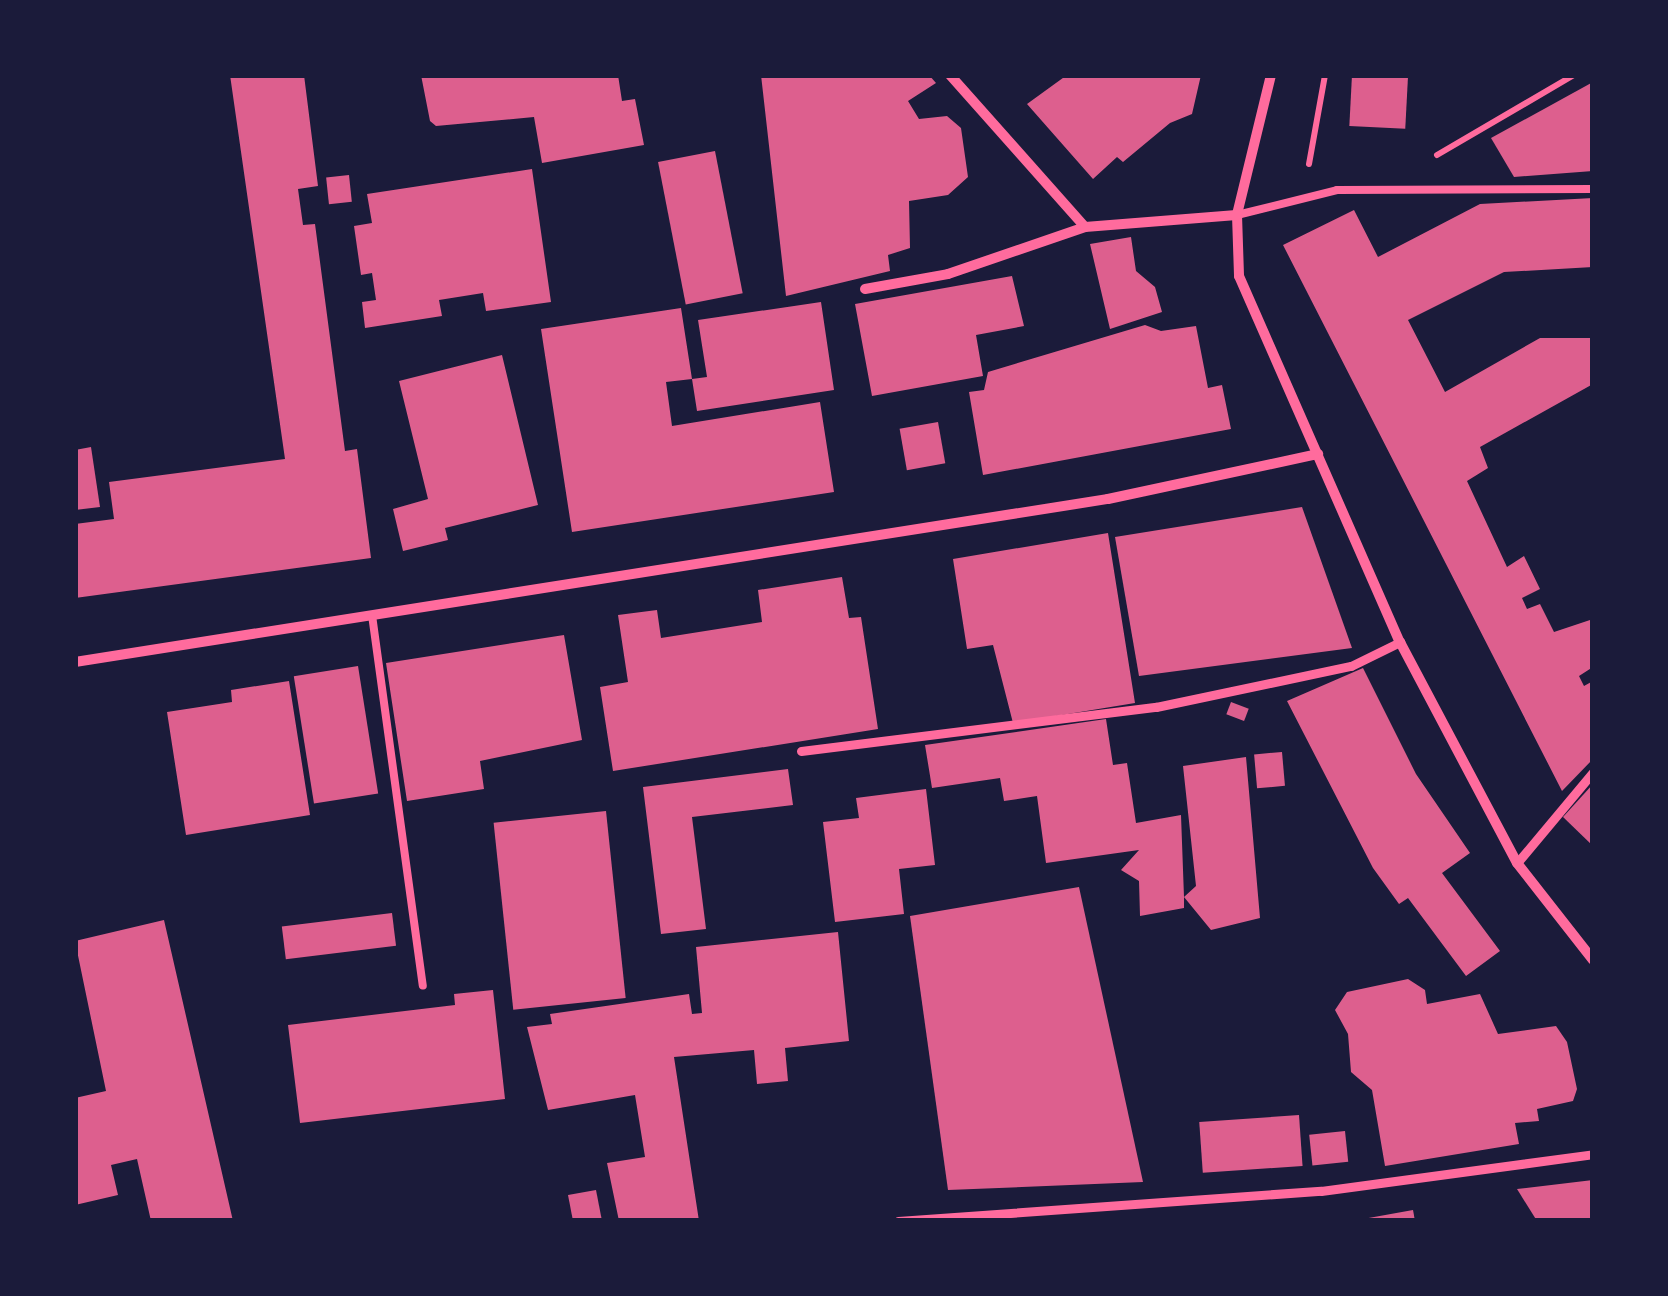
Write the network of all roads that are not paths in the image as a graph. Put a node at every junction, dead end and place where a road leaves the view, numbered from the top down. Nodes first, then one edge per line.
1 (950, 75) edge
2 (1270, 75) edge
3 (1593, 189) edge
4 (1238, 215) junction
5 (1085, 227) junction
6 (865, 289) dead end
7 (1318, 454) junction
8 (372, 615) junction
9 (1400, 642) junction
10 (75, 662) edge
11 (801, 751) dead end
12 (1593, 772) edge
13 (1518, 864) junction
14 (1593, 960) edge
15 (424, 986) dead end
16 (1593, 1154) edge
17 (898, 1221) edge

1 - 5 street
2 - 4 street
3 - 4 lane
4 - 5 street
4 - 7 street
5 - 6 street
7 - 8 street
7 - 9 street
8 - 10 street
8 - 15 lane
9 - 11 street
9 - 13 street
12 - 13 street
13 - 14 street
16 - 17 street

